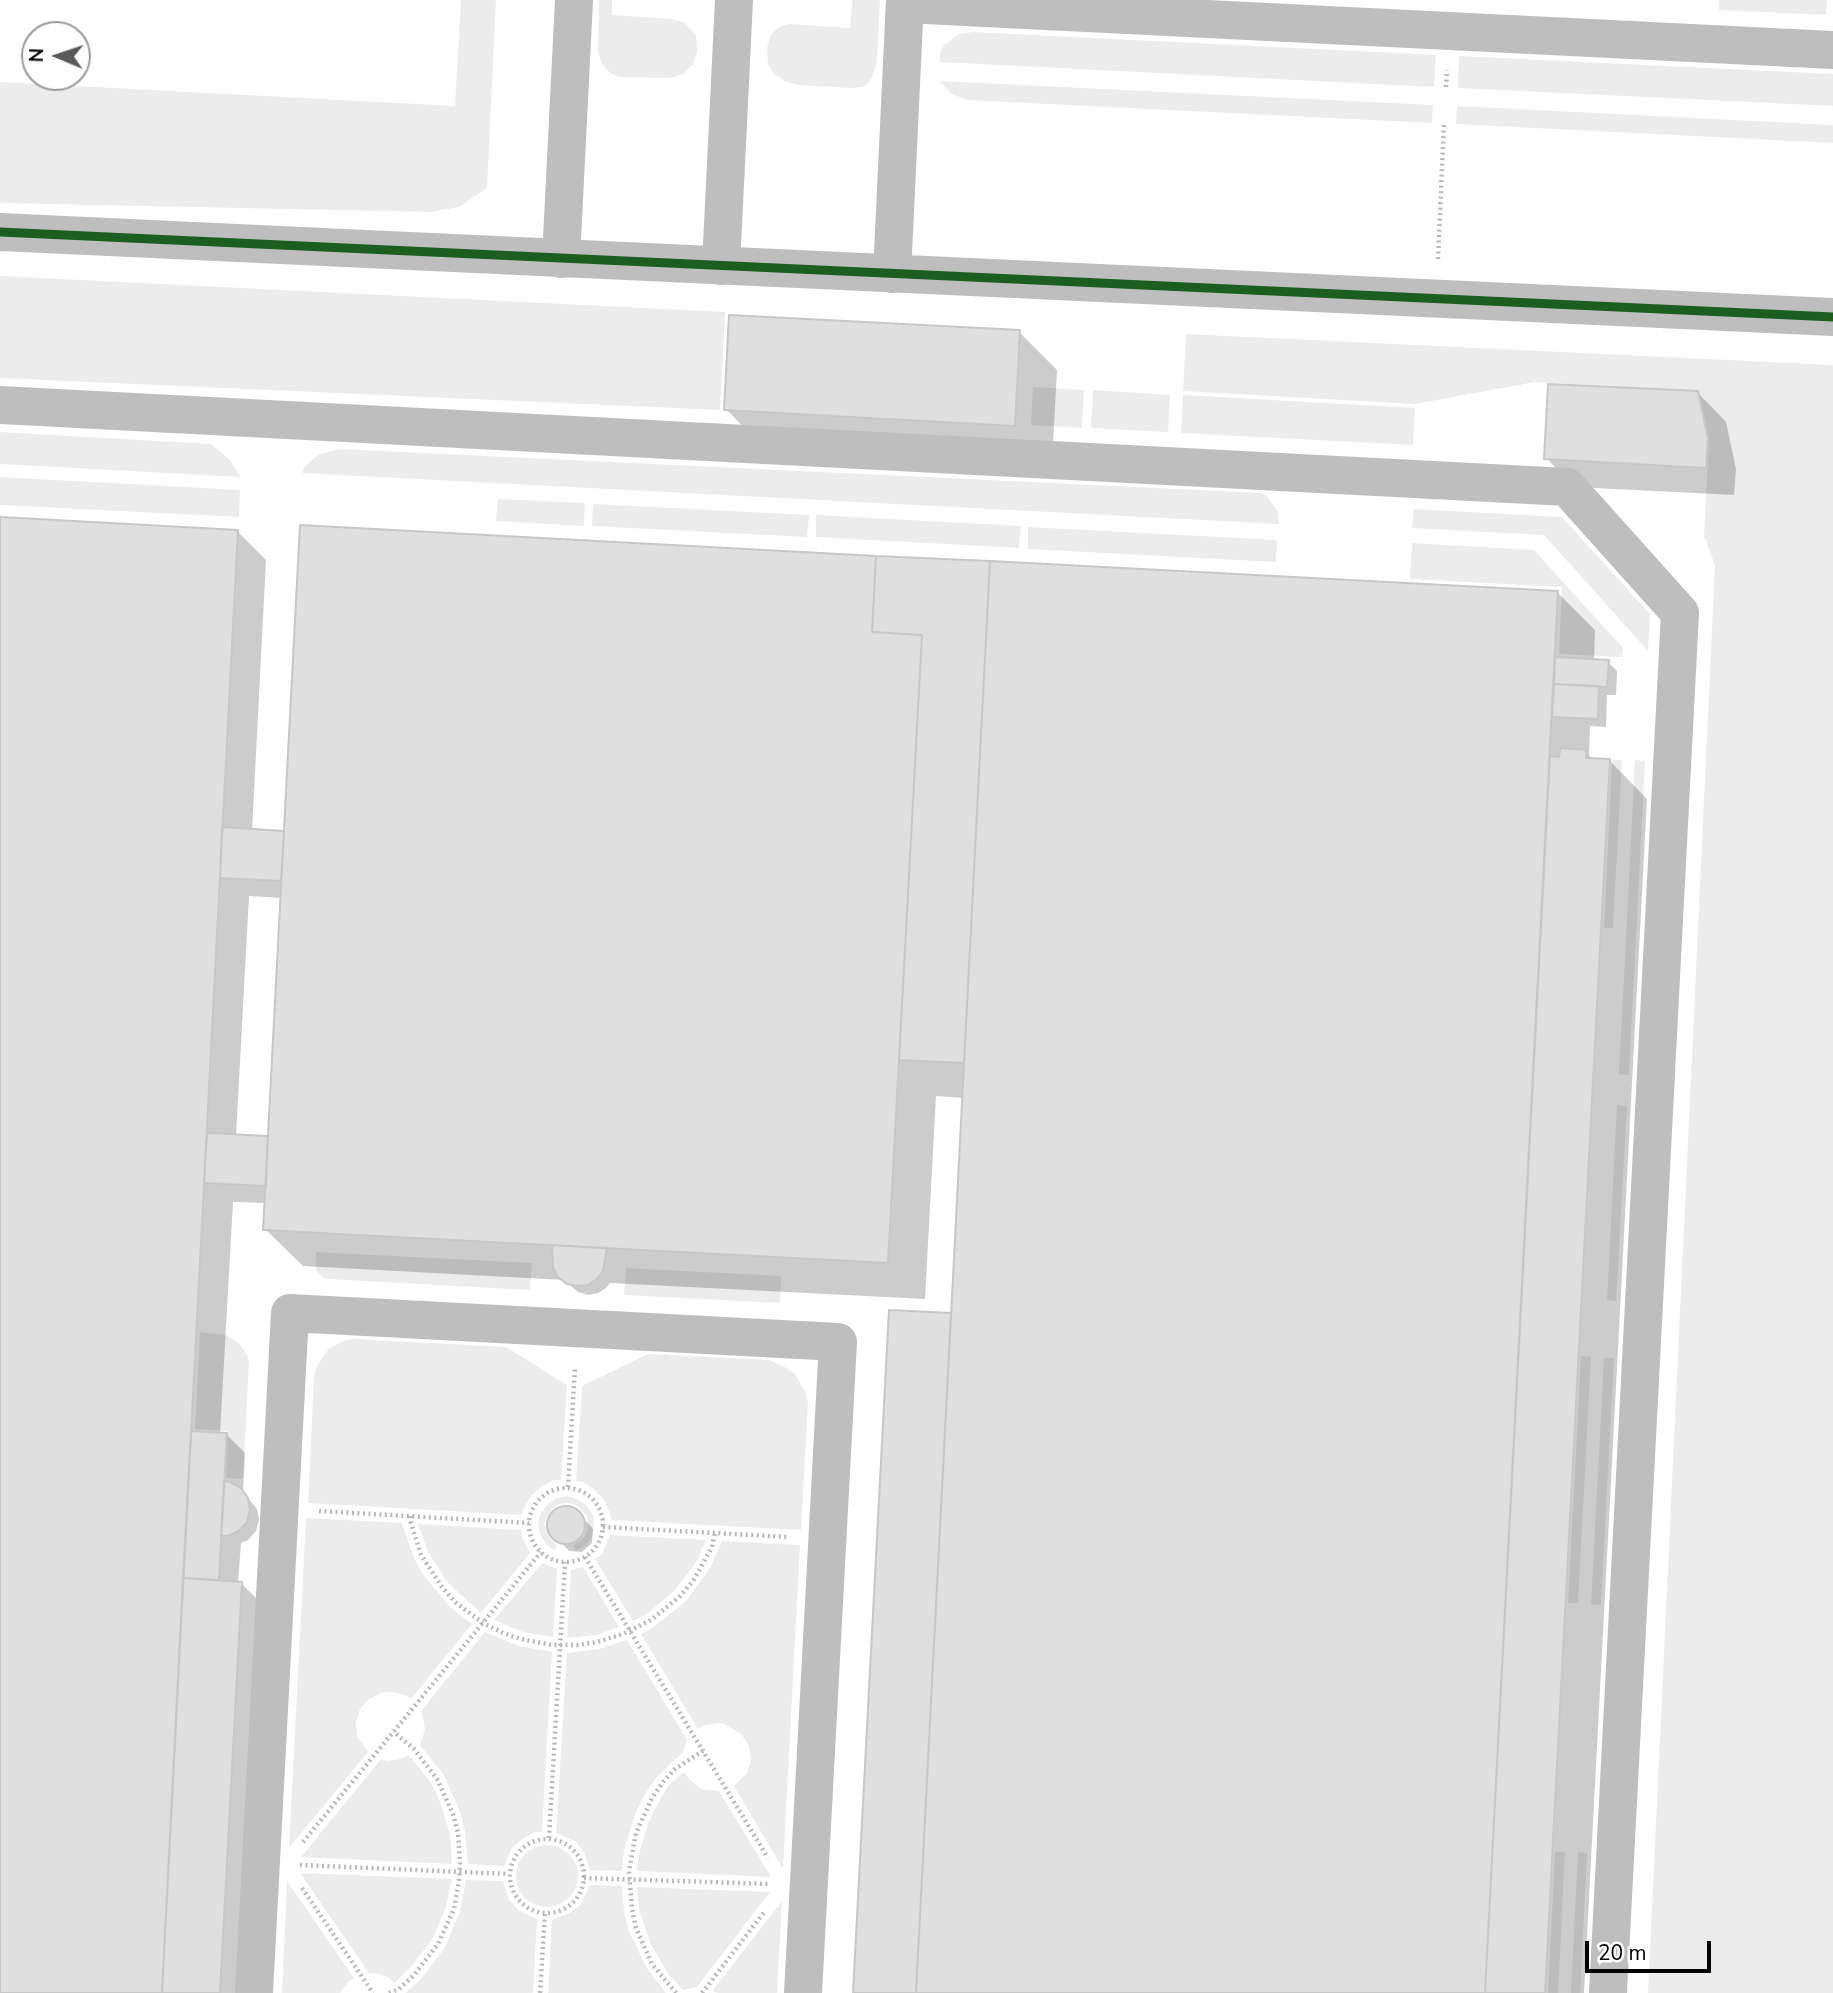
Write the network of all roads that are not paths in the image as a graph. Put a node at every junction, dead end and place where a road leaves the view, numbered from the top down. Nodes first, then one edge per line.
1 (574, 0) edge
2 (734, 0) edge
3 (905, 2) edge
4 (1833, 50) edge
5 (0, 232) edge
6 (561, 259) junction
7 (721, 266) junction
8 (892, 274) junction
9 (1833, 317) edge
10 (0, 405) edge
11 (254, 1993) edge
12 (803, 1993) edge
13 (1608, 1993) edge

1 - 6 street
2 - 7 street
3 - 4 street
3 - 8 street
5 - 6 street
6 - 7 street
7 - 8 street
8 - 9 street
10 - 13 street
11 - 12 street

